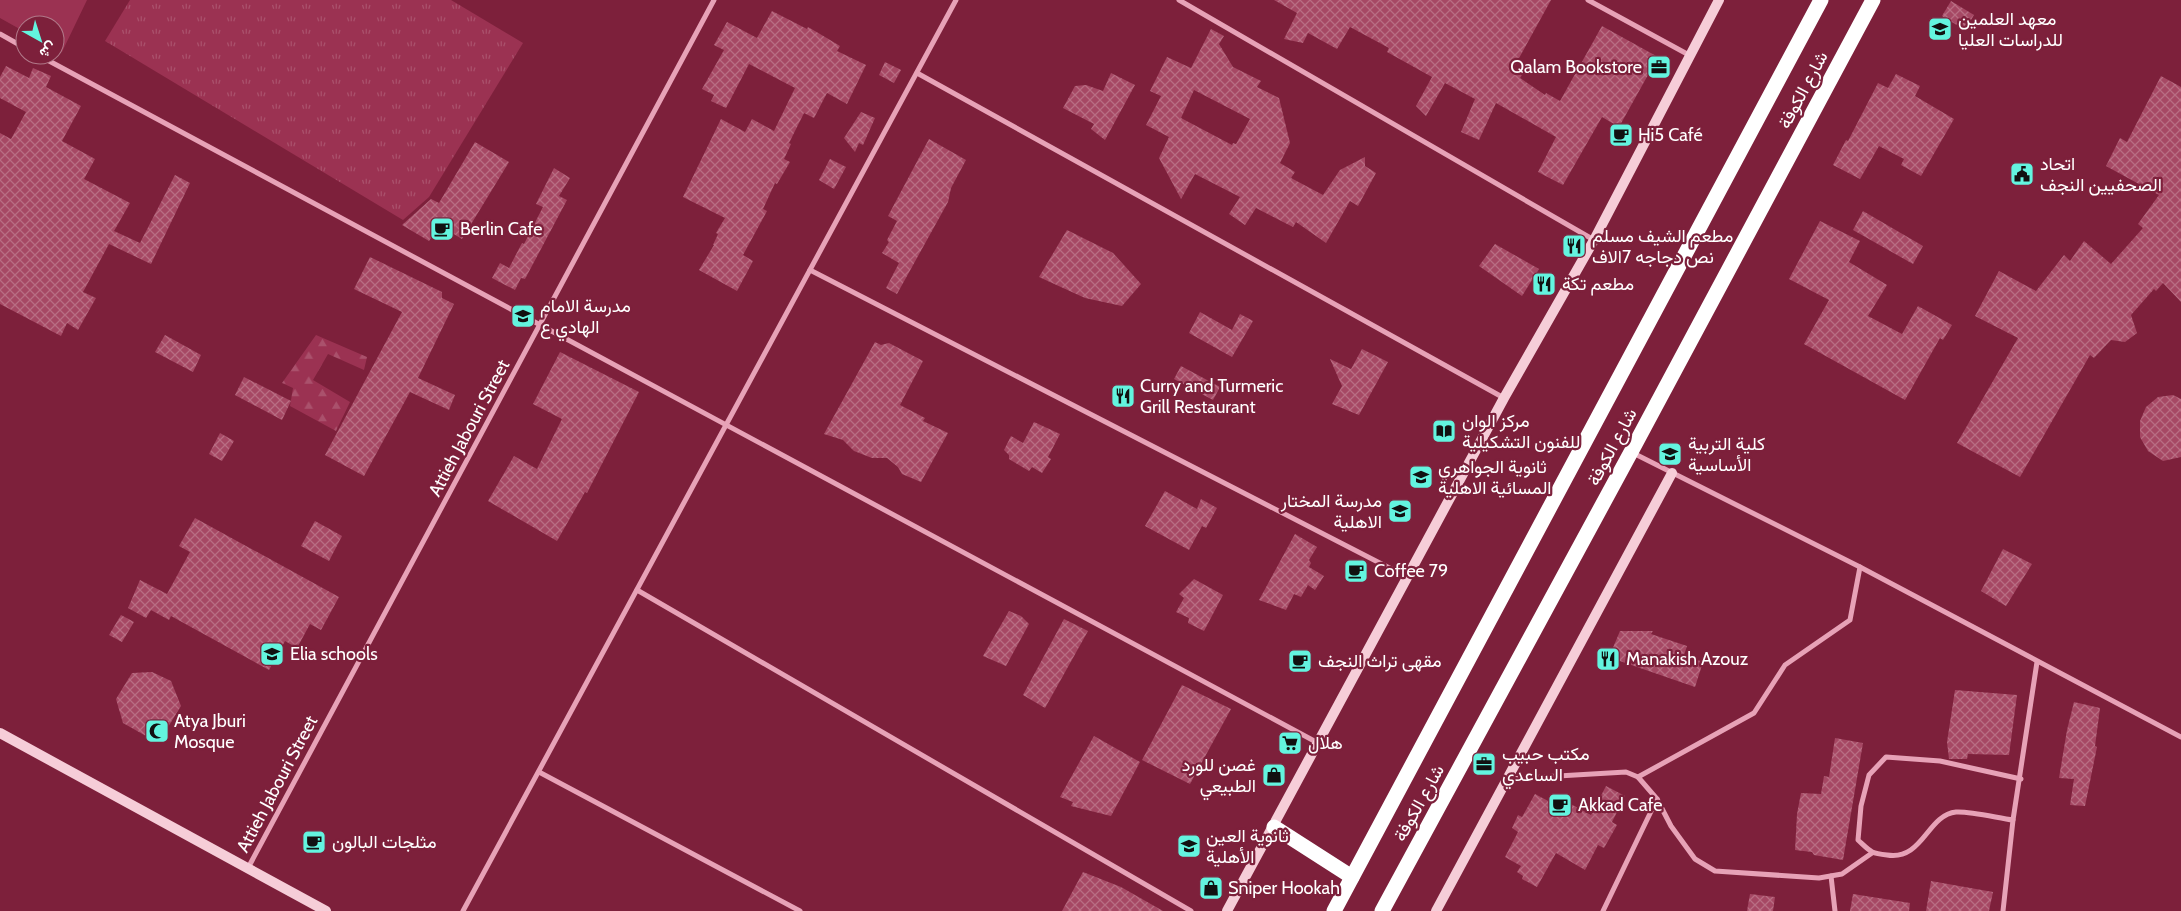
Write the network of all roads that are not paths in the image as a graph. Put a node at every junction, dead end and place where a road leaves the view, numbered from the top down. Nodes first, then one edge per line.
1 (714, 0) edge
2 (956, 0) edge
3 (1179, 0) edge
4 (1588, 0) edge
5 (1719, 0) edge
6 (1821, 0) edge
7 (1873, 0) edge
8 (0, 34) edge
9 (15, 42) edge
10 (1689, 55) junction
11 (57, 65) edge
12 (917, 73) junction
13 (1594, 240) junction
14 (810, 270) junction
15 (540, 325) junction
16 (1504, 398) junction
17 (727, 424) junction
18 (1631, 452) junction
19 (1672, 473) junction
20 (1860, 567) junction
21 (1407, 577) junction
22 (637, 590) junction
23 (2037, 662) junction
24 (0, 733) edge
25 (2181, 737) edge
26 (1318, 743) junction
27 (539, 772) junction
28 (1638, 777) junction
29 (1507, 779) junction
30 (2021, 779) junction
31 (1657, 799) junction
32 (2013, 820) junction
33 (1274, 827) junction
34 (1872, 853) junction
35 (248, 868) junction
36 (1831, 876) junction
37 (1352, 877) junction
38 (326, 911) edge
39 (463, 911) edge
40 (800, 911) edge
41 (1191, 911) edge
42 (1227, 911) edge
43 (1334, 911) edge
44 (1382, 911) edge
45 (1436, 911) edge
46 (1603, 911) edge
47 (1834, 911) edge
48 (2003, 911) edge

1 - 15 street, Attieh Jabouri Street
2 - 12 street
3 - 13 street
4 - 10 street
5 - 10 street
6 - 37 highway, شارع الكوفة
7 - 18 highway, شارع الكوفة
8 - 9 street
10 - 13 street
11 - 15 street
12 - 14 street
12 - 16 street
13 - 16 street
14 - 17 street
14 - 21 street
15 - 17 street
15 - 35 street, Attieh Jabouri Street
16 - 21 street
17 - 22 street
17 - 26 street
18 - 19 street
18 - 44 highway, شارع الكوفة
19 - 20 street
19 - 29 street
20 - 23 street
20 - 28 street
21 - 26 street
22 - 27 street
22 - 41 street
23 - 25 street
23 - 30 street
24 - 35 street
26 - 33 street
27 - 39 street
27 - 40 street
28 - 29 street
28 - 31 street
29 - 45 street
30 - 32 street
30 - 34 street
31 - 36 street
31 - 46 street
32 - 34 street
32 - 48 street
33 - 37 highway
33 - 42 street
34 - 36 street
35 - 38 street
36 - 47 street
37 - 43 highway, شارع الكوفة

